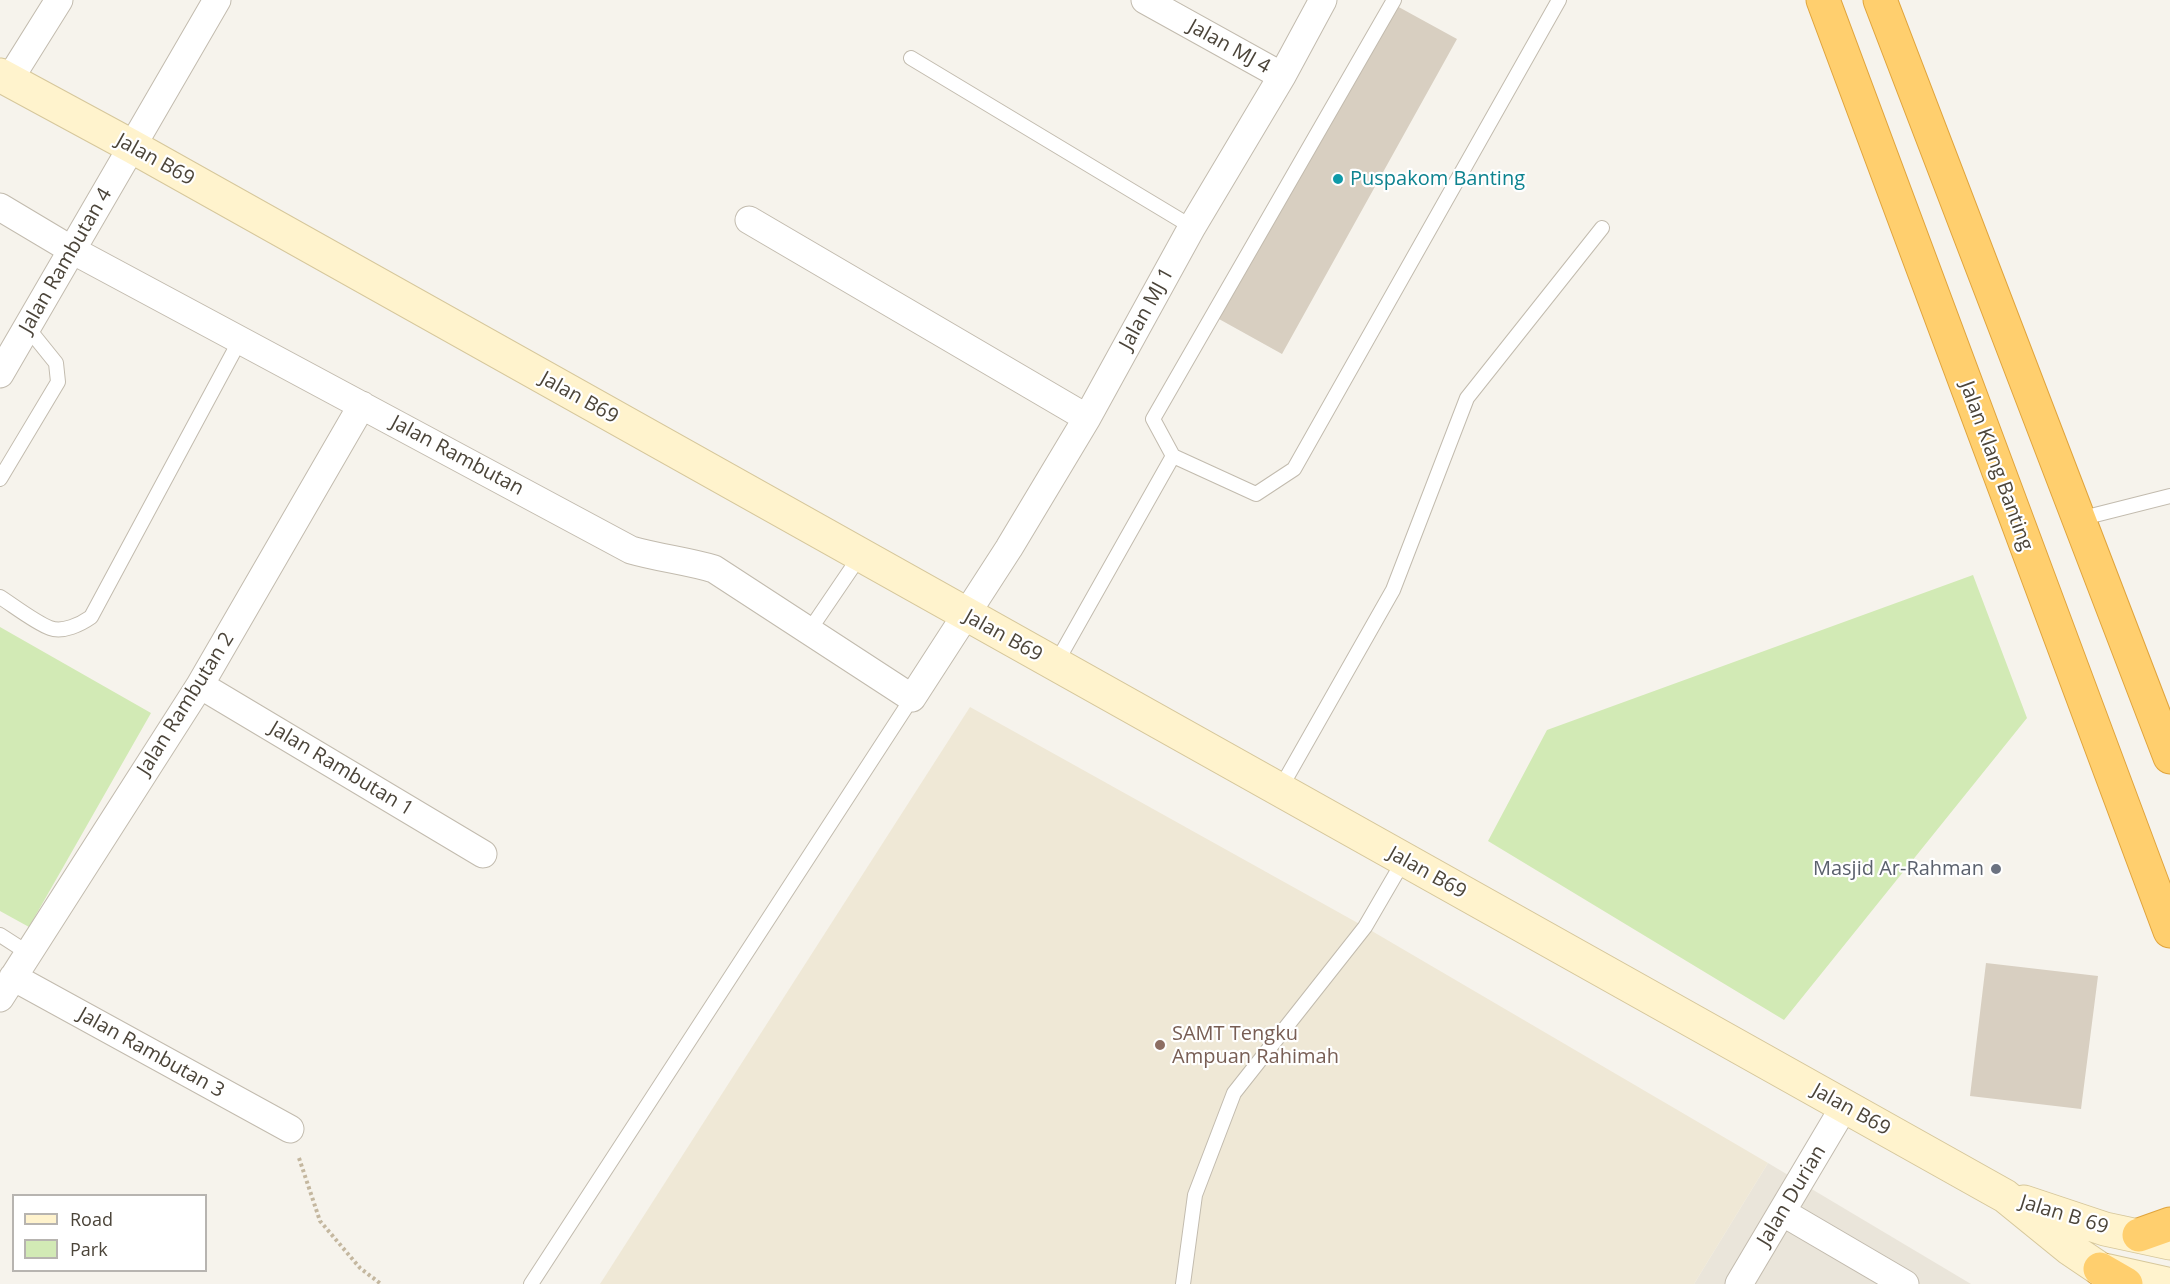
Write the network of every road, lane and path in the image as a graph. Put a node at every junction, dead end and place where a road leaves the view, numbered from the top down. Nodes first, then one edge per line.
1 (59, 0) edge
2 (217, 0) edge
3 (1145, 0) edge
4 (1323, 0) edge
5 (1394, 0) edge
6 (1559, 0) edge
7 (1823, 0) edge
8 (1880, 0) edge
9 (911, 58) dead end
10 (1282, 76) junction
11 (5, 78) edge
12 (133, 147) junction
13 (0, 207) edge
14 (749, 220) dead end
15 (1192, 227) junction
16 (1602, 228) dead end
17 (72, 250) junction
18 (27, 327) junction
19 (240, 340) junction
20 (0, 374) edge
21 (362, 405) junction
22 (1087, 418) junction
23 (1173, 456) junction
24 (0, 478) edge
25 (2170, 496) edge
26 (2079, 519) junction
27 (860, 556) junction
28 (0, 597) edge
29 (965, 615) junction
30 (809, 631) junction
31 (1055, 665) junction
32 (200, 685) junction
33 (912, 698) junction
34 (2170, 757) edge
35 (1279, 790) junction
36 (483, 854) dead end
37 (1404, 861) junction
38 (2170, 931) edge
39 (0, 935) edge
40 (28, 953) junction
41 (7, 988) edge
42 (1845, 1107) junction
43 (290, 1129) joint
44 (2005, 1196) junction
45 (1782, 1212) junction
46 (2170, 1224) edge
47 (2139, 1235) junction
48 (2170, 1243) edge
49 (2113, 1276) edge
50 (381, 1284) edge
51 (531, 1284) edge
52 (1183, 1284) edge
53 (1739, 1284) edge
54 (1905, 1284) edge
55 (2167, 1284) edge

1 - 11 street
2 - 12 street, Jalan Rambutan 4
3 - 10 street, Jalan MJ 4
4 - 10 street, Jalan MJ 1
5 - 23 lane
6 - 23 lane
7 - 38 highway, Jalan Klang Banting
8 - 26 highway
9 - 15 lane
10 - 15 street, Jalan MJ 1
11 - 12 main road, Jalan B69
12 - 17 street, Jalan Rambutan 4
12 - 27 main road, Jalan B69
13 - 17 street, Jalan Rambutan
14 - 22 street
15 - 22 street, Jalan MJ 1
16 - 35 lane
17 - 18 street, Jalan Rambutan 4
17 - 19 street, Jalan Rambutan
18 - 20 street, Jalan Rambutan 4
18 - 24 lane
19 - 21 street, Jalan Rambutan
19 - 28 lane
21 - 30 street, Jalan Rambutan
21 - 32 street, Jalan Rambutan 2
22 - 29 street, Jalan MJ 1
23 - 31 lane
25 - 26 lane
26 - 34 highway
27 - 29 main road, Jalan B69
27 - 30 lane
29 - 31 main road, Jalan B69
29 - 33 street, Jalan MJ 1
30 - 33 street, Jalan Rambutan
31 - 35 main road, Jalan B69
32 - 36 street, Jalan Rambutan 1
32 - 40 street, Jalan Rambutan 2
33 - 51 lane
35 - 37 main road, Jalan B69
37 - 42 main road, Jalan B69
37 - 52 lane
39 - 40 lane
40 - 41 street, Jalan Rambutan 2
41 - 43 street, Jalan Rambutan 3
42 - 44 main road, Jalan B69
42 - 45 street, Jalan Durian
43 - 50 path
44 - 47 main road, Jalan B 69
44 - 49 main road, Jalan B 69
45 - 53 street, Jalan Durian
45 - 54 street
46 - 47 highway
47 - 48 main road, Jalan B 69
49 - 55 main road

